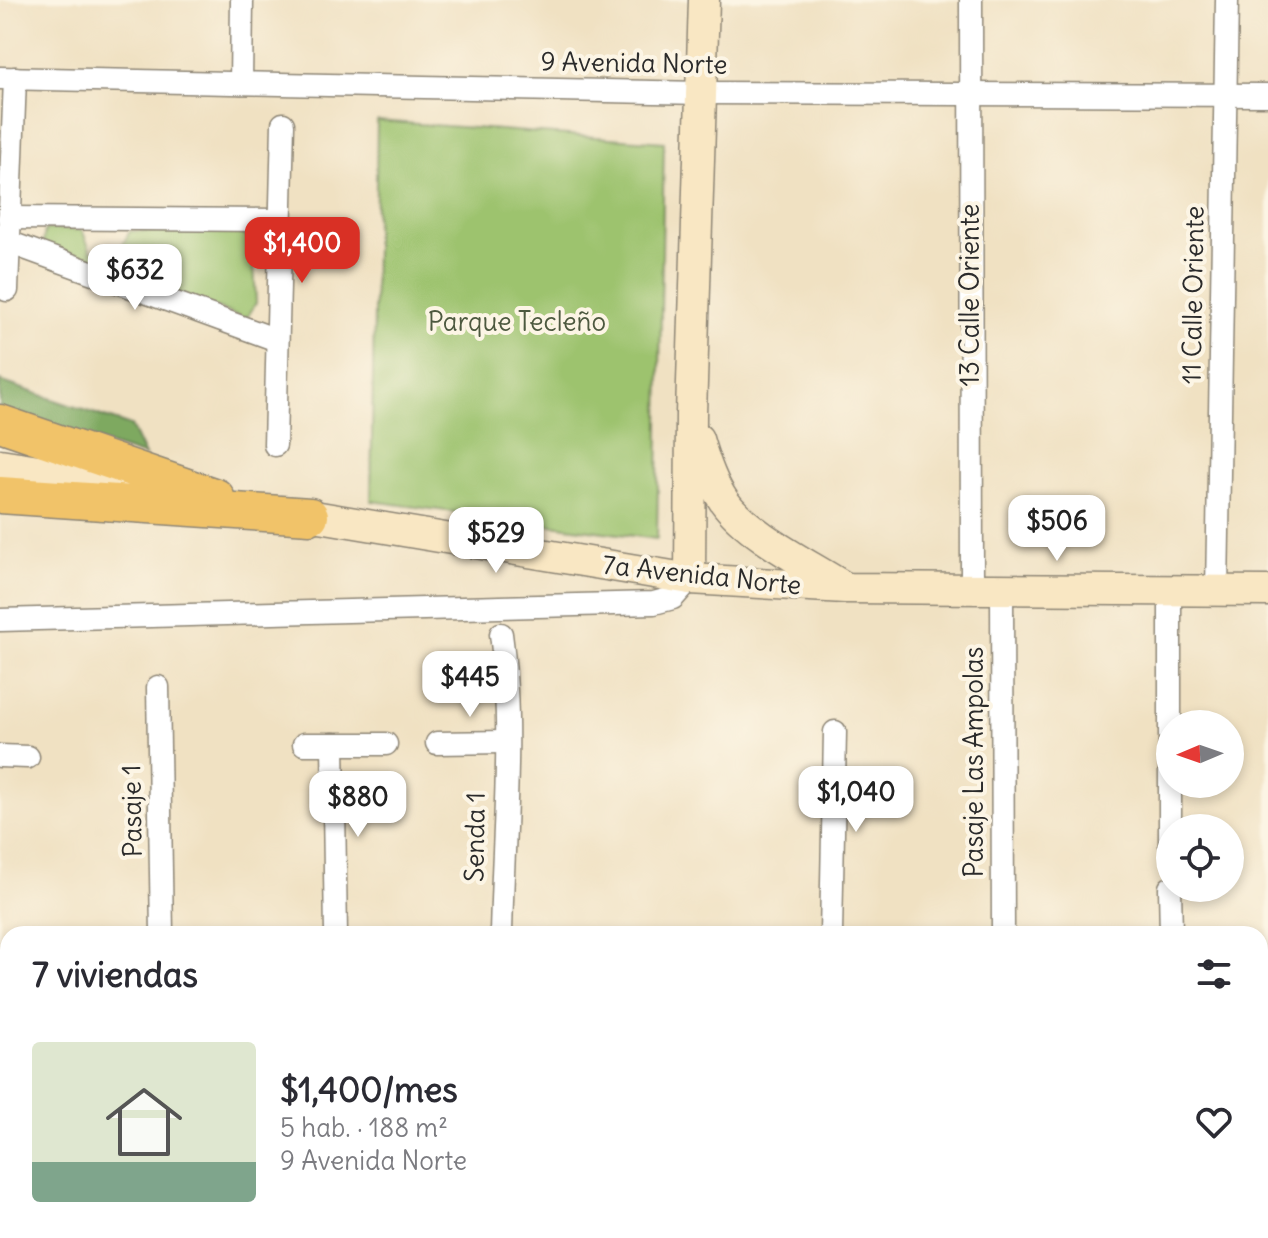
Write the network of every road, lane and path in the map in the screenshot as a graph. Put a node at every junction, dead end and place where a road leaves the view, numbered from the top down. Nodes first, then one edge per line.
1 (242, 0) edge
2 (704, 0) edge
3 (971, 0) edge
4 (1227, 0) edge
5 (8, 78) edge
6 (241, 83) junction
7 (701, 93) junction
8 (970, 93) junction
9 (1225, 94) junction
10 (1268, 95) edge
11 (283, 124) dead end
12 (9, 218) junction
13 (280, 220) junction
14 (8, 242) junction
15 (7, 290) dead end
16 (277, 340) junction
17 (691, 414) junction
18 (0, 423) edge
19 (275, 445) dead end
20 (0, 464) edge
21 (0, 495) edge
22 (225, 500) junction
23 (310, 516) junction
24 (690, 579) junction
25 (845, 588) junction
26 (972, 589) junction
27 (1002, 589) junction
28 (1170, 591) junction
29 (1217, 591) junction
30 (1268, 591) edge
31 (0, 620) edge
32 (501, 634) dead end
33 (158, 687) dead end
34 (835, 732) dead end
35 (505, 742) junction
36 (437, 743) dead end
37 (304, 744) dead end
38 (333, 744) junction
39 (386, 744) dead end
40 (0, 756) edge
41 (28, 757) dead end
42 (1170, 814) edge
43 (1170, 902) edge
44 (162, 926) edge
45 (336, 926) edge
46 (501, 926) edge
47 (831, 926) edge
48 (1003, 926) edge
49 (1171, 926) edge

1 - 6 street
2 - 7 main road
3 - 8 street, 13 Calle Oriente
4 - 9 street, 11 Calle Oriente
5 - 6 street, 9 Avenida Norte
5 - 12 street
6 - 7 street, 9 Avenida Norte
7 - 8 street, 9 Avenida Norte
7 - 17 main road
8 - 9 street, 9 Avenida Norte
8 - 26 street, 13 Calle Oriente
9 - 10 street, 9 Avenida Norte
9 - 29 street, 11 Calle Oriente
11 - 13 street
12 - 13 street
12 - 14 street
13 - 16 street
14 - 15 street
14 - 16 street
16 - 19 street
17 - 24 main road
17 - 25 main road
18 - 22 highway
20 - 22 main road, 7a Avenida Norte
21 - 23 highway
22 - 23 main road, 7a Avenida Norte
23 - 24 main road, 7a Avenida Norte
24 - 25 main road, 7a Avenida Norte
24 - 31 street
25 - 26 main road, 7a Avenida Norte
26 - 27 main road, 7a Avenida Norte
27 - 28 main road, 7a Avenida Norte
27 - 48 street, Pasaje Las Ampolas
28 - 29 main road, 7a Avenida Norte
28 - 42 street
29 - 30 main road, 7a Avenida Norte
32 - 35 street, Senda 1
33 - 44 street, Pasaje 1
34 - 47 street
35 - 36 street
35 - 46 street, Senda 1
37 - 38 street
38 - 39 street
38 - 45 street
40 - 41 street
43 - 49 street

